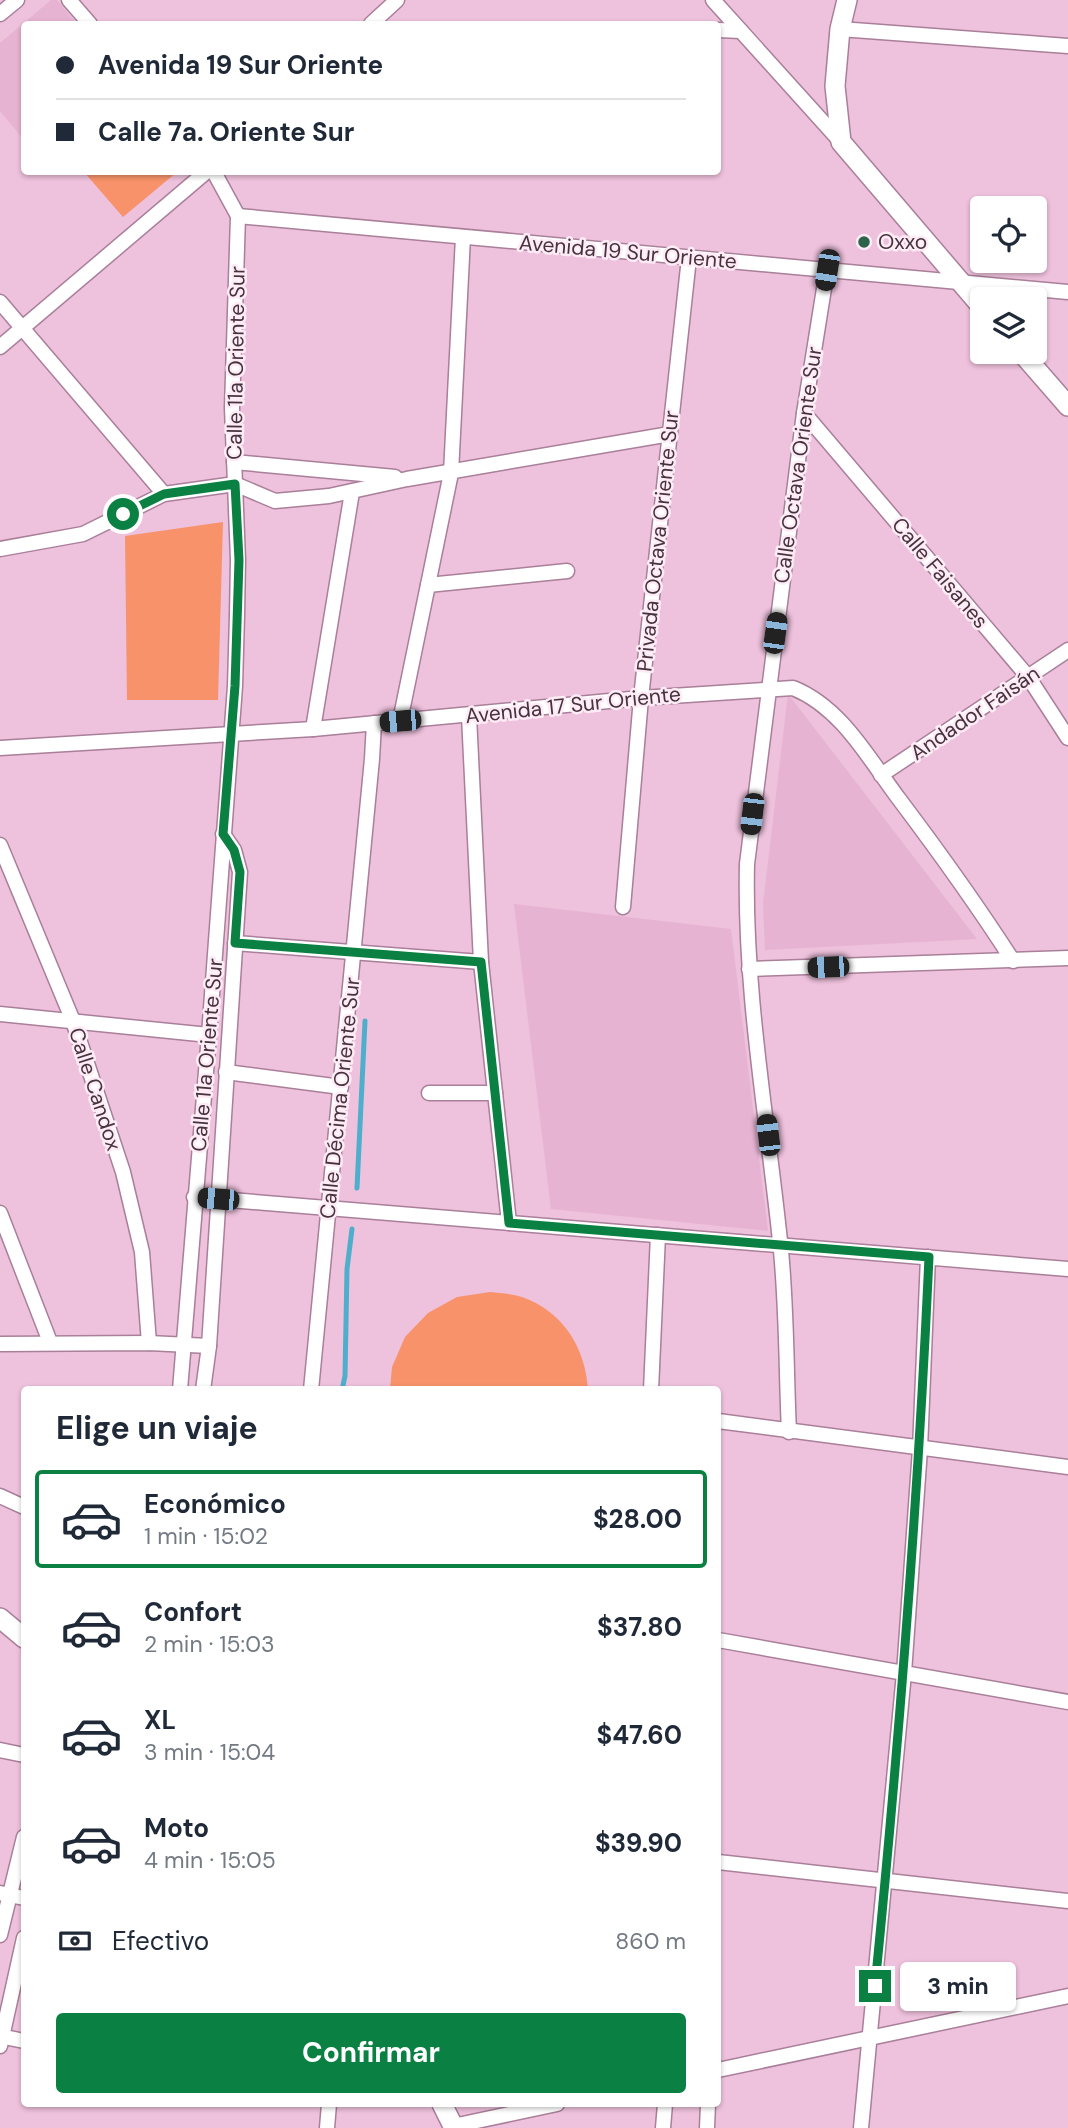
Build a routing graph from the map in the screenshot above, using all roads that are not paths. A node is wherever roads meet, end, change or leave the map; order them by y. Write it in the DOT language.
graph roads {
  1 [pos="16,0"];
  2 [pos="69,0"];
  3 [pos="713,0"];
  4 [pos="846,0"];
  5 [pos="390,3"];
  6 [pos="0,14"];
  7 [pos="87,21"];
  8 [pos="373,21"];
  9 [pos="840,29"];
  10 [pos="721,30"];
  11 [pos="741,31"];
  12 [pos="1068,46"];
  13 [pos="841,142"];
  14 [pos="202,175"];
  15 [pos="216,175"];
  16 [pos="238,216"];
  17 [pos="463,237"];
  18 [pos="688,258"];
  19 [pos="827,270"];
  20 [pos="959,283"];
  21 [pos="1068,292"];
  22 [pos="970,294"];
  23 [pos="0,302"];
  24 [pos="22,328"];
  25 [pos="0,347"];
  26 [pos="1031,364"];
  27 [pos="1068,406"];
  28 [pos="804,413"];
  29 [pos="670,434"];
  30 [pos="234,462"];
  31 [pos="451,473"];
  32 [pos="407,479"];
  33 [pos="235,484"];
  34 [pos="352,492"];
  35 [pos="164,494"];
  36 [pos="0,549"];
  37 [pos="567,571"];
  38 [pos="428,584"];
  39 [pos="1068,650"];
  40 [pos="1029,678"];
  41 [pos="768,688"];
  42 [pos="641,698"];
  43 [pos="469,716"];
  44 [pos="400,721"];
  45 [pos="374,723"];
  46 [pos="313,729"];
  47 [pos="231,734"];
  48 [pos="1068,738"];
  49 [pos="0,748"];
  50 [pos="881,775"];
  51 [pos="223,834"];
  52 [pos="0,845"];
  53 [pos="623,908"];
  54 [pos="235,943"];
  55 [pos="354,953"];
  56 [pos="1068,958"];
  57 [pos="1013,961"];
  58 [pos="481,962"];
  59 [pos="749,969"];
  60 [pos="0,1014"];
  61 [pos="73,1021"];
  62 [pos="209,1035"];
  63 [pos="226,1072"];
  64 [pos="341,1087"];
  65 [pos="429,1093"];
  66 [pos="495,1093"];
  67 [pos="194,1196"];
  68 [pos="218,1199"];
  69 [pos="329,1208"];
  70 [pos="0,1213"];
  71 [pos="509,1223"];
  72 [pos="658,1235"];
  73 [pos="781,1245"];
  74 [pos="929,1257"];
  75 [pos="1068,1269"];
  76 [pos="50,1342"];
  77 [pos="149,1343"];
  78 [pos="0,1344"];
  79 [pos="184,1345"];
  80 [pos="209,1346"];
  81 [pos="183,1372"];
  82 [pos="205,1373"];
  83 [pos="181,1386"];
  84 [pos="204,1386"];
  85 [pos="311,1386"];
  86 [pos="651,1386"];
  87 [pos="721,1422"];
  88 [pos="789,1432"];
  89 [pos="920,1449"];
  90 [pos="1068,1467"];
  91 [pos="0,1496"];
  92 [pos="21,1506"];
  93 [pos="0,1618"];
  94 [pos="21,1636"];
  95 [pos="721,1641"];
  96 [pos="904,1673"];
  97 [pos="1068,1703"];
  98 [pos="0,1750"];
  99 [pos="21,1754"];
  100 [pos="21,1850"];
  101 [pos="721,1862"];
  102 [pos="885,1880"];
  103 [pos="11,1895"];
  104 [pos="1068,1901"];
  105 [pos="0,1935"];
  106 [pos="21,1951"];
  107 [pos="1068,1996"];
  108 [pos="870,2038"];
  109 [pos="1,2039"];
  110 [pos="21,2041"];
  111 [pos="721,2069"];
  112 [pos="327,2107"];
  113 [pos="443,2107"];
  114 [pos="541,2107"];
  115 [pos="665,2107"];
  116 [pos="708,2107"];
  117 [pos="453,2127"];
  118 [pos="327,2128"];
  119 [pos="663,2128"];
  120 [pos="707,2128"];
  121 [pos="861,2128"];
  1 -- 6 [label="street"];
  2 -- 7 [label="street"];
  3 -- 11 [label="street"];
  4 -- 9 [label="main road"];
  5 -- 8 [label="street"];
  9 -- 12 [label="street"];
  9 -- 13 [label="main road"];
  10 -- 11 [label="street"];
  11 -- 13 [label="street"];
  13 -- 20 [label="main road"];
  14 -- 24 [label="street"];
  15 -- 16 [label="street"];
  16 -- 17 [label="street, Avenida 19 Sur Oriente"];
  16 -- 30 [label="street, Calle 11a Oriente Sur"];
  17 -- 18 [label="street, Avenida 19 Sur Oriente"];
  17 -- 31 [label="street"];
  18 -- 19 [label="street, Avenida 19 Sur Oriente"];
  18 -- 29 [label="street, Privada Octava Oriente Sur"];
  19 -- 20 [label="street, Avenida 19 Sur Oriente"];
  19 -- 28 [label="street, Calle Octava Oriente Sur"];
  20 -- 21 [label="street, Avenida 19 Sur Oriente"];
  20 -- 22 [label="main road"];
  23 -- 24 [label="street"];
  24 -- 25 [label="street"];
  24 -- 35 [label="street"];
  26 -- 27 [label="main road"];
  28 -- 40 [label="street, Calle Faisanes"];
  28 -- 41 [label="street, Calle Octava Oriente Sur"];
  29 -- 31 [label="street"];
  29 -- 42 [label="street, Privada Octava Oriente Sur"];
  30 -- 32 [label="street"];
  30 -- 33 [label="street, Calle 11a Oriente Sur"];
  31 -- 32 [label="street"];
  31 -- 38 [label="street"];
  32 -- 34 [label="street"];
  33 -- 34 [label="street"];
  33 -- 35 [label="street"];
  33 -- 47 [label="street, Calle 11a Oriente Sur"];
  34 -- 46 [label="street"];
  35 -- 36 [label="street"];
  37 -- 38 [label="street"];
  38 -- 44 [label="street"];
  39 -- 40 [label="street, Andador Faisán"];
  40 -- 48 [label="street, Calle Faisanes"];
  40 -- 50 [label="street, Andador Faisán"];
  41 -- 42 [label="street, Avenida 17 Sur Oriente"];
  41 -- 50 [label="street, Avenida 17 Sur Oriente"];
  41 -- 59 [label="street, Calle Octava Oriente Sur"];
  42 -- 43 [label="street, Avenida 17 Sur Oriente"];
  42 -- 53 [label="street, Privada Octava Oriente Sur"];
  43 -- 44 [label="street, Avenida 17 Sur Oriente"];
  43 -- 58 [label="street"];
  44 -- 45 [label="street, Avenida 17 Sur Oriente"];
  45 -- 46 [label="street, Avenida 17 Sur Oriente"];
  45 -- 55 [label="street, Calle Décima Oriente Sur"];
  46 -- 47 [label="street, Avenida 17 Sur Oriente"];
  47 -- 49 [label="street, Avenida 17 Sur Oriente"];
  47 -- 51 [label="street, Calle 11a Oriente Sur"];
  50 -- 57 [label="street, Avenida 17 Sur Oriente"];
  51 -- 54 [label="street, Calle 11a Oriente Sur"];
  51 -- 62 [label="street, Calle 11a Oriente Sur"];
  52 -- 61 [label="street, Calle Candox"];
  54 -- 55 [label="street"];
  54 -- 63 [label="street, Calle 11a Oriente Sur"];
  55 -- 58 [label="street"];
  55 -- 64 [label="street, Calle Décima Oriente Sur"];
  56 -- 57 [label="street"];
  57 -- 59 [label="street"];
  58 -- 66 [label="street"];
  59 -- 73 [label="street, Calle Octava Oriente Sur"];
  60 -- 61 [label="street"];
  61 -- 62 [label="street"];
  61 -- 77 [label="street, Calle Candox"];
  62 -- 67 [label="street, Calle 11a Oriente Sur"];
  63 -- 64 [label="street"];
  63 -- 68 [label="street, Calle 11a Oriente Sur"];
  64 -- 69 [label="street, Calle Décima Oriente Sur"];
  65 -- 66 [label="street"];
  66 -- 71 [label="street"];
  67 -- 68 [label="street"];
  67 -- 79 [label="street, Calle 11a Oriente Sur"];
  68 -- 69 [label="street"];
  68 -- 80 [label="street, Calle 11a Oriente Sur"];
  69 -- 71 [label="street"];
  69 -- 85 [label="street, Calle Décima Oriente Sur"];
  70 -- 76 [label="street"];
  71 -- 72 [label="street"];
  72 -- 73 [label="street"];
  72 -- 86 [label="street"];
  73 -- 74 [label="street"];
  73 -- 88 [label="street"];
  74 -- 75 [label="street"];
  74 -- 89 [label="street"];
  76 -- 77 [label="street"];
  76 -- 78 [label="street"];
  77 -- 79 [label="street"];
  79 -- 80 [label="street"];
  79 -- 81 [label="street, Calle 11a Oriente Sur"];
  80 -- 82 [label="street, Calle 11a Oriente Sur"];
  81 -- 82 [label="street"];
  81 -- 83 [label="street, Calle 11a Oriente Sur"];
  82 -- 84 [label="street, Calle 11a Oriente Sur"];
  87 -- 88 [label="street"];
  88 -- 89 [label="street"];
  89 -- 90 [label="street"];
  89 -- 96 [label="street"];
  91 -- 92 [label="street"];
  93 -- 94 [label="main road"];
  95 -- 96 [label="street"];
  96 -- 97 [label="street"];
  96 -- 102 [label="street"];
  98 -- 99 [label="street"];
  100 -- 103 [label="street"];
  101 -- 102 [label="street"];
  102 -- 104 [label="street"];
  102 -- 108 [label="street"];
  103 -- 105 [label="street"];
  106 -- 109 [label="street"];
  107 -- 108 [label="street"];
  108 -- 111 [label="street"];
  108 -- 121 [label="street"];
  109 -- 110 [label="street"];
  112 -- 118 [label="street"];
  113 -- 117 [label="main road"];
  114 -- 117 [label="street"];
  115 -- 119 [label="street"];
  116 -- 120 [label="street"];
}
